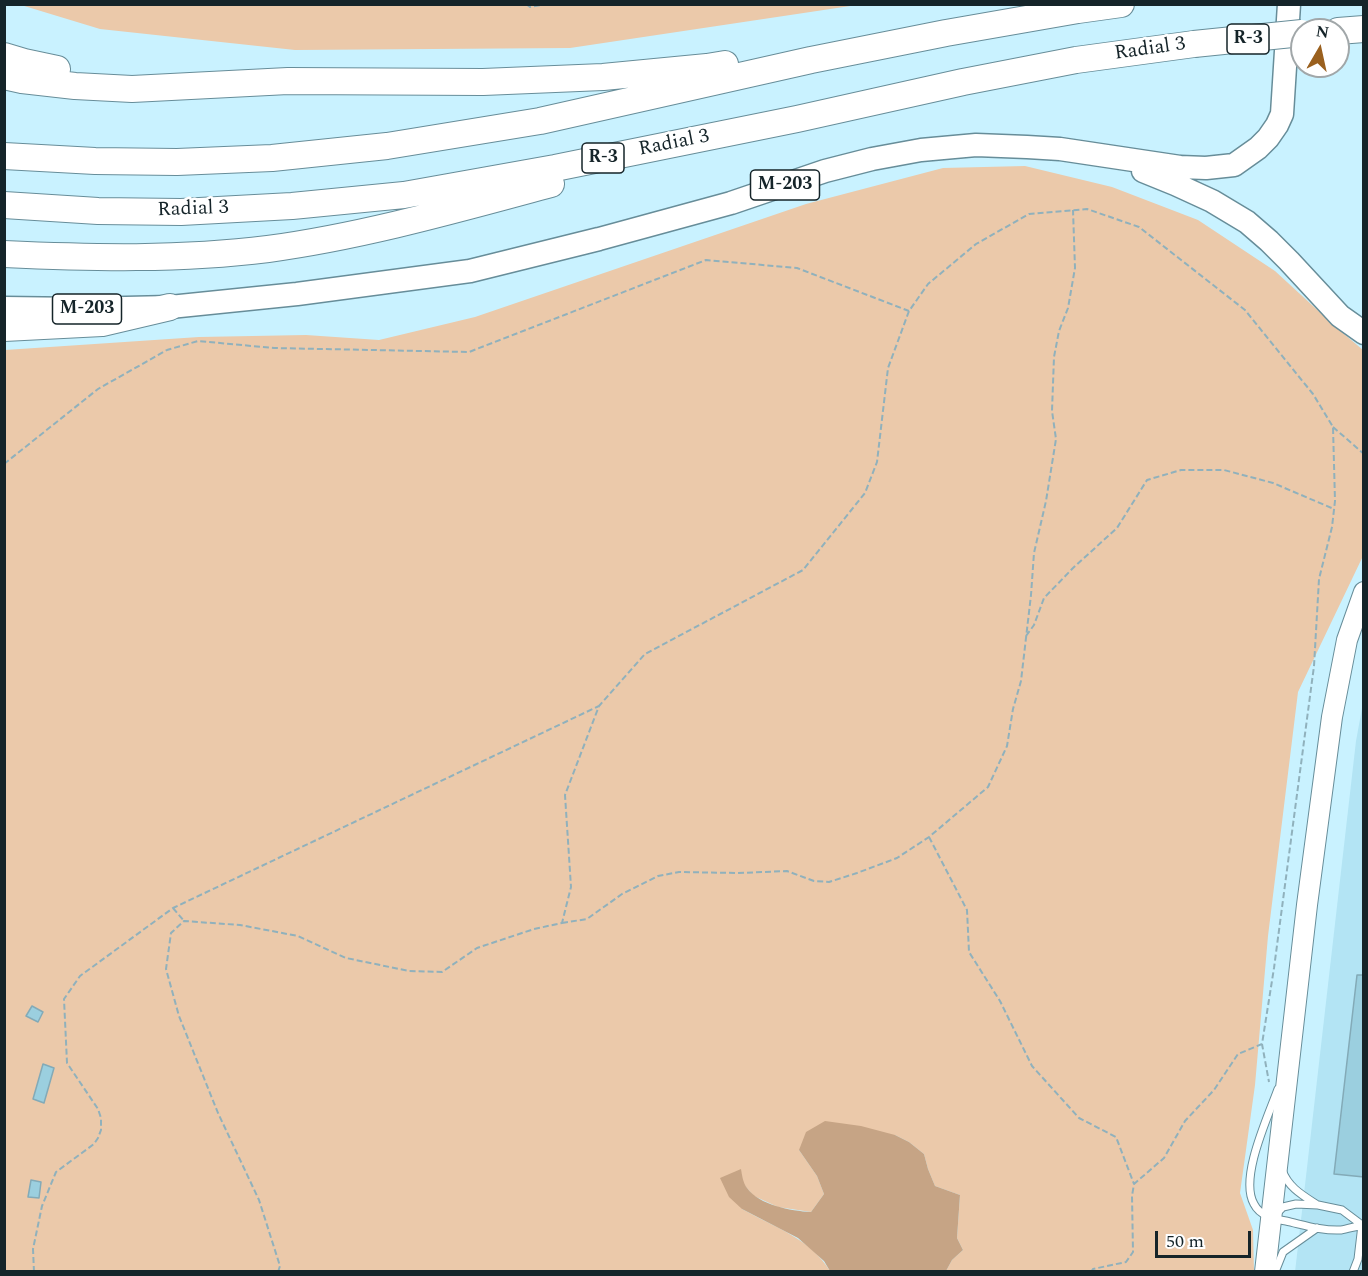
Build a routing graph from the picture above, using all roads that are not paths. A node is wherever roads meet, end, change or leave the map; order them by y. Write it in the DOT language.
graph roads {
  1 [pos="1121,4"];
  2 [pos="1289,4"];
  3 [pos="1078,10"];
  4 [pos="1290,34"];
  5 [pos="4,56"];
  6 [pos="4,76"];
  7 [pos="288,81"];
  8 [pos="797,119"];
  9 [pos="4,156"];
  10 [pos="1106,156"];
  11 [pos="4,205"];
  12 [pos="395,225"];
  13 [pos="4,243"];
  14 [pos="4,254"];
  15 [pos="1289,261"];
  16 [pos="170,307"];
  17 [pos="4,308"];
  18 [pos="1364,321"];
  19 [pos="4,328"];
  20 [pos="1364,333"];
  21 [pos="1364,592"];
  22 [pos="1290,1051"];
  23 [pos="1279,1160"];
  24 [pos="1318,1205"];
  25 [pos="1272,1218"];
  26 [pos="1363,1225"];
  27 [pos="1317,1228"];
  28 [pos="1265,1272"];
  29 [pos="1275,1272"];
  30 [pos="1353,1272"];
  1 -- 3 [label="highway"];
  2 -- 10 [label="main road"];
  3 -- 7 [label="highway"];
  3 -- 9 [label="highway"];
  4 -- 8 [label="highway, Radial 3 / R-3, bridge"];
  5 -- 7 [label="highway"];
  6 -- 7 [label="highway"];
  8 -- 11 [label="highway, Radial 3 / R-3"];
  8 -- 12 [label="highway"];
  10 -- 15 [label="main road, M-203"];
  10 -- 16 [label="main road, M-203"];
  12 -- 13 [label="highway"];
  12 -- 14 [label="highway"];
  15 -- 18 [label="main road, M-203"];
  15 -- 20 [label="main road, M-203"];
  16 -- 17 [label="main road, M-203"];
  16 -- 19 [label="highway"];
  21 -- 22 [label="main road"];
  22 -- 23 [label="main road"];
  22 -- 25 [label="lane"];
  23 -- 24 [label="lane"];
  23 -- 25 [label="main road"];
  24 -- 25 [label="lane"];
  24 -- 26 [label="lane"];
  25 -- 27 [label="lane"];
  25 -- 28 [label="main road"];
  26 -- 27 [label="lane"];
  26 -- 30 [label="lane"];
  27 -- 29 [label="lane"];
}
